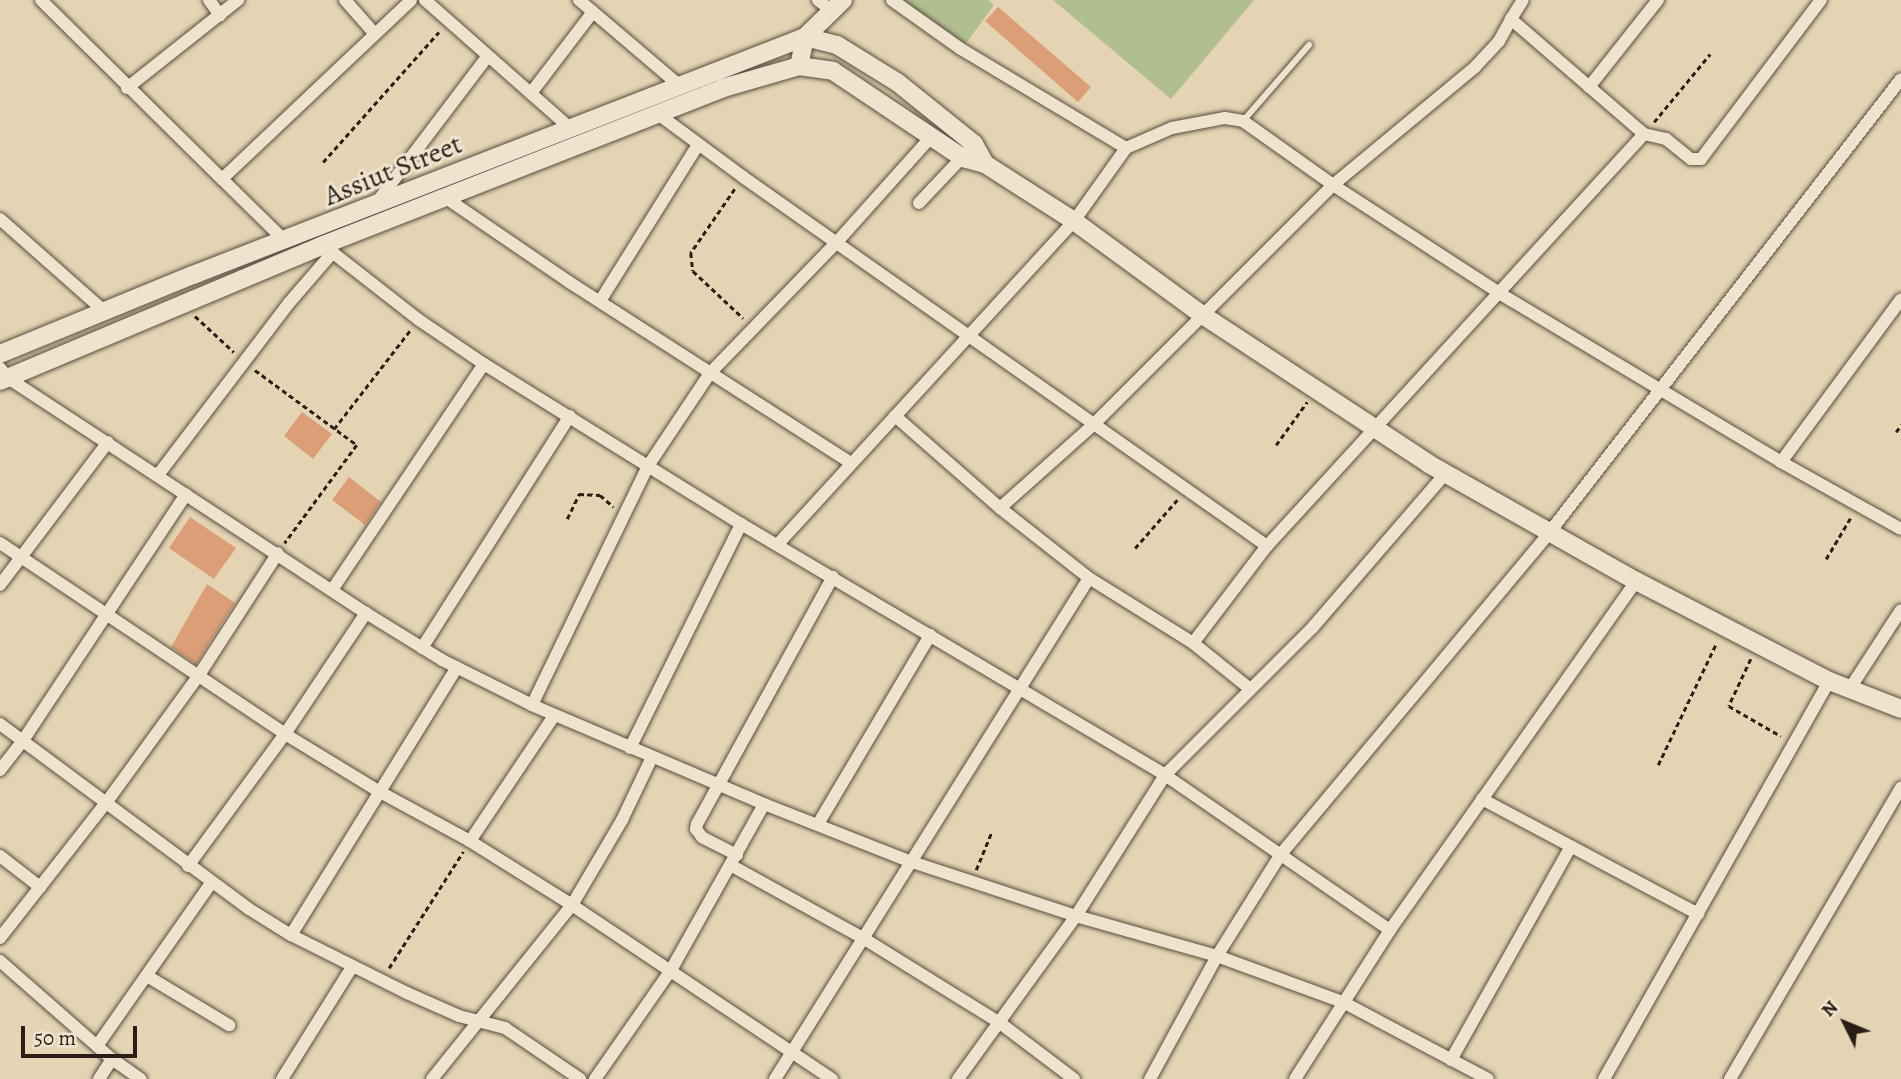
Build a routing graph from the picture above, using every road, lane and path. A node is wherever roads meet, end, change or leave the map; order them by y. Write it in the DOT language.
graph roads {
  1 [pos="41,0"];
  2 [pos="209,0"];
  3 [pos="238,0"];
  4 [pos="345,0"];
  5 [pos="411,0"];
  6 [pos="425,0"];
  7 [pos="579,0"];
  8 [pos="892,0"];
  9 [pos="1523,0"];
  10 [pos="1658,0"];
  11 [pos="1821,0"];
  12 [pos="829,8"];
  13 [pos="593,12"];
  14 [pos="220,15"];
  15 [pos="1511,19"];
  16 [pos="449,21"];
  17 [pos="374,33"];
  18 [pos="805,37"];
  19 [pos="837,45"];
  20 [pos="1309,45"];
  21 [pos="1710,54"];
  22 [pos="487,57"];
  23 [pos="799,66"];
  24 [pos="834,71"];
  25 [pos="1901,79"];
  26 [pos="679,85"];
  27 [pos="1590,87"];
  28 [pos="127,88"];
  29 [pos="531,93"];
  30 [pos="658,114"];
  31 [pos="1242,121"];
  32 [pos="570,128"];
  33 [pos="1644,134"];
  34 [pos="932,136"];
  35 [pos="698,145"];
  36 [pos="1126,148"];
  37 [pos="968,151"];
  38 [pos="323,162"];
  39 [pos="743,177"];
  40 [pos="222,179"];
  41 [pos="1333,185"];
  42 [pos="446,198"];
  43 [pos="919,203"];
  44 [pos="374,206"];
  45 [pos="0,219"];
  46 [pos="1073,221"];
  47 [pos="285,241"];
  48 [pos="836,243"];
  49 [pos="328,249"];
  50 [pos="1499,293"];
  51 [pos="1901,299"];
  52 [pos="600,301"];
  53 [pos="182,304"];
  54 [pos="104,312"];
  55 [pos="1204,316"];
  56 [pos="418,320"];
  57 [pos="753,327"];
  58 [pos="971,335"];
  59 [pos="0,354"];
  60 [pos="243,361"];
  61 [pos="484,364"];
  62 [pos="710,373"];
  63 [pos="3,376"];
  64 [pos="1660,389"];
  65 [pos="1315,390"];
  66 [pos="570,416"];
  67 [pos="895,416"];
  68 [pos="1093,425"];
  69 [pos="1901,425"];
  70 [pos="334,429"];
  71 [pos="1374,430"];
  72 [pos="1896,432"];
  73 [pos="108,442"];
  74 [pos="1276,445"];
  75 [pos="1782,462"];
  76 [pos="851,463"];
  77 [pos="648,466"];
  78 [pos="1446,473"];
  79 [pos="158,475"];
  80 [pos="1186,490"];
  81 [pos="186,494"];
  82 [pos="1858,505"];
  83 [pos="1000,508"];
  84 [pos="625,516"];
  85 [pos="567,519"];
  86 [pos="741,524"];
  87 [pos="1901,529"];
  88 [pos="1549,533"];
  89 [pos="0,543"];
  90 [pos="778,544"];
  91 [pos="1267,547"];
  92 [pos="1135,548"];
  93 [pos="278,553"];
  94 [pos="21,558"];
  95 [pos="1826,559"];
  96 [pos="833,577"];
  97 [pos="1088,578"];
  98 [pos="1636,581"];
  99 [pos="0,585"];
  100 [pos="332,590"];
  101 [pos="1901,610"];
  102 [pos="366,613"];
  103 [pos="107,616"];
  104 [pos="1725,626"];
  105 [pos="930,635"];
  106 [pos="1193,643"];
  107 [pos="1758,643"];
  108 [pos="422,648"];
  109 [pos="457,667"];
  110 [pos="199,675"];
  111 [pos="1829,681"];
  112 [pos="1250,688"];
  113 [pos="1020,690"];
  114 [pos="1849,690"];
  115 [pos="532,705"];
  116 [pos="1901,709"];
  117 [pos="554,716"];
  118 [pos="0,724"];
  119 [pos="285,734"];
  120 [pos="22,742"];
  121 [pos="1794,744"];
  122 [pos="630,748"];
  123 [pos="652,757"];
  124 [pos="1658,765"];
  125 [pos="0,770"];
  126 [pos="1165,775"];
  127 [pos="719,784"];
  128 [pos="1901,787"];
  129 [pos="380,792"];
  130 [pos="1482,799"];
  131 [pos="106,803"];
  132 [pos="764,804"];
  133 [pos="818,824"];
  134 [pos="992,831"];
  135 [pos="470,841"];
  136 [pos="1571,846"];
  137 [pos="1281,854"];
  138 [pos="0,856"];
  139 [pos="734,861"];
  140 [pos="909,861"];
  141 [pos="188,866"];
  142 [pos="971,881"];
  143 [pos="211,883"];
  144 [pos="40,887"];
  145 [pos="572,905"];
  146 [pos="1698,914"];
  147 [pos="1076,916"];
  148 [pos="1390,930"];
  149 [pos="291,934"];
  150 [pos="0,938"];
  151 [pos="863,938"];
  152 [pos="1217,956"];
  153 [pos="0,961"];
  154 [pos="352,967"];
  155 [pos="671,970"];
  156 [pos="147,976"];
  157 [pos="382,981"];
  158 [pos="1343,1002"];
  159 [pos="479,1020"];
  160 [pos="1000,1023"];
  161 [pos="229,1025"];
  162 [pos="97,1046"];
  163 [pos="793,1053"];
  164 [pos="112,1059"];
  165 [pos="1451,1060"];
  166 [pos="99,1079"];
  167 [pos="141,1079"];
  168 [pos="282,1079"];
  169 [pos="432,1079"];
  170 [pos="580,1079"];
  171 [pos="595,1079"];
  172 [pos="775,1079"];
  173 [pos="832,1079"];
  174 [pos="958,1079"];
  175 [pos="1074,1079"];
  176 [pos="1150,1079"];
  177 [pos="1295,1079"];
  178 [pos="1488,1079"];
  179 [pos="1604,1079"];
  180 [pos="1730,1079"];
  1 -- 28 [label="street"];
  2 -- 14 [label="street"];
  3 -- 14 [label="street"];
  4 -- 17 [label="street"];
  5 -- 17 [label="street"];
  6 -- 16 [label="street"];
  7 -- 13 [label="street"];
  8 -- 36 [label="street"];
  9 -- 15 [label="street"];
  10 -- 27 [label="street"];
  11 -- 33 [label="street"];
  12 -- 18 [label="street"];
  12 -- 19 [label="street"];
  13 -- 26 [label="street"];
  13 -- 29 [label="street"];
  14 -- 28 [label="street"];
  15 -- 27 [label="street"];
  15 -- 41 [label="street"];
  16 -- 22 [label="street"];
  16 -- 38 [label="path"];
  17 -- 40 [label="street"];
  18 -- 19 [label="street"];
  18 -- 23 [label="street"];
  18 -- 26 [label="street, Assiut Street"];
  19 -- 24 [label="street"];
  19 -- 37 [label="street"];
  20 -- 31 [label="lane"];
  21 -- 33 [label="path"];
  22 -- 29 [label="street"];
  22 -- 44 [label="street"];
  23 -- 24 [label="street"];
  23 -- 30 [label="street, Assiut Street"];
  24 -- 34 [label="street"];
  25 -- 64 [label="street"];
  26 -- 32 [label="street, Assiut Street"];
  27 -- 33 [label="street"];
  28 -- 40 [label="street"];
  29 -- 32 [label="street"];
  30 -- 35 [label="street"];
  30 -- 42 [label="street, Assiut Street"];
  31 -- 36 [label="street"];
  31 -- 41 [label="street"];
  32 -- 44 [label="street, Assiut Street"];
  33 -- 50 [label="street"];
  34 -- 37 [label="street"];
  34 -- 48 [label="street"];
  35 -- 39 [label="street"];
  35 -- 52 [label="street"];
  36 -- 46 [label="street"];
  37 -- 43 [label="street"];
  37 -- 46 [label="street"];
  39 -- 48 [label="street"];
  39 -- 57 [label="path"];
  40 -- 47 [label="street"];
  41 -- 50 [label="street"];
  41 -- 55 [label="street"];
  42 -- 49 [label="street, Assiut Street"];
  42 -- 52 [label="street"];
  44 -- 47 [label="street, Assiut Street"];
  45 -- 54 [label="street"];
  46 -- 55 [label="street"];
  46 -- 58 [label="street"];
  47 -- 54 [label="street, Assiut Street"];
  48 -- 57 [label="street"];
  48 -- 58 [label="street"];
  49 -- 53 [label="street, Assiut Street"];
  49 -- 56 [label="street"];
  49 -- 60 [label="street"];
  50 -- 64 [label="street"];
  50 -- 71 [label="street"];
  51 -- 75 [label="street"];
  52 -- 62 [label="street"];
  53 -- 60 [label="path"];
  53 -- 63 [label="street, Assiut Street"];
  54 -- 59 [label="street, Assiut Street"];
  55 -- 65 [label="street"];
  55 -- 68 [label="street"];
  56 -- 61 [label="street"];
  56 -- 70 [label="path"];
  57 -- 62 [label="street"];
  58 -- 67 [label="street"];
  58 -- 68 [label="street"];
  60 -- 70 [label="path"];
  60 -- 79 [label="street"];
  61 -- 66 [label="street"];
  61 -- 100 [label="street"];
  62 -- 76 [label="street"];
  62 -- 77 [label="street"];
  63 -- 73 [label="street"];
  64 -- 75 [label="street"];
  64 -- 88 [label="street"];
  65 -- 71 [label="street"];
  65 -- 74 [label="path"];
  66 -- 77 [label="street"];
  66 -- 108 [label="street"];
  67 -- 76 [label="street"];
  67 -- 83 [label="street"];
  68 -- 80 [label="street"];
  68 -- 83 [label="street"];
  69 -- 72 [label="path"];
  70 -- 93 [label="path"];
  71 -- 78 [label="street"];
  71 -- 91 [label="street"];
  73 -- 79 [label="street"];
  73 -- 94 [label="street"];
  75 -- 82 [label="street"];
  76 -- 90 [label="street"];
  77 -- 84 [label="street"];
  77 -- 86 [label="street"];
  78 -- 88 [label="street"];
  78 -- 112 [label="street"];
  79 -- 81 [label="street"];
  80 -- 91 [label="street"];
  80 -- 92 [label="path"];
  81 -- 93 [label="street"];
  81 -- 103 [label="street"];
  82 -- 87 [label="street"];
  82 -- 95 [label="path"];
  83 -- 97 [label="street"];
  84 -- 85 [label="path"];
  84 -- 115 [label="street"];
  86 -- 90 [label="street"];
  86 -- 122 [label="street"];
  88 -- 98 [label="street"];
  88 -- 137 [label="street"];
  89 -- 94 [label="street"];
  90 -- 96 [label="street"];
  91 -- 106 [label="street"];
  93 -- 100 [label="street"];
  93 -- 110 [label="street"];
  94 -- 99 [label="street"];
  94 -- 103 [label="street"];
  96 -- 105 [label="street"];
  96 -- 127 [label="street"];
  97 -- 106 [label="street"];
  97 -- 113 [label="street"];
  98 -- 104 [label="street"];
  98 -- 130 [label="street"];
  100 -- 102 [label="street"];
  101 -- 114 [label="street"];
  102 -- 108 [label="street"];
  102 -- 119 [label="street"];
  103 -- 110 [label="street"];
  103 -- 120 [label="street"];
  104 -- 107 [label="street"];
  104 -- 124 [label="path"];
  105 -- 113 [label="street"];
  105 -- 133 [label="street"];
  106 -- 112 [label="street"];
  107 -- 111 [label="street"];
  107 -- 121 [label="path"];
  108 -- 109 [label="street"];
  109 -- 115 [label="street"];
  109 -- 129 [label="street"];
  110 -- 119 [label="street"];
  110 -- 131 [label="street"];
  111 -- 114 [label="street"];
  111 -- 121 [label="street"];
  112 -- 126 [label="street"];
  113 -- 126 [label="street"];
  113 -- 140 [label="street"];
  114 -- 116 [label="street"];
  115 -- 117 [label="street"];
  117 -- 122 [label="street"];
  117 -- 135 [label="street"];
  118 -- 120 [label="street"];
  119 -- 129 [label="street"];
  119 -- 141 [label="street"];
  120 -- 125 [label="street"];
  120 -- 131 [label="street"];
  121 -- 146 [label="street"];
  122 -- 123 [label="street"];
  123 -- 127 [label="street"];
  123 -- 145 [label="street"];
  126 -- 137 [label="street"];
  126 -- 147 [label="street"];
  127 -- 132 [label="street"];
  127 -- 139 [label="street"];
  128 -- 180 [label="street"];
  129 -- 135 [label="street"];
  129 -- 149 [label="street"];
  130 -- 136 [label="street"];
  130 -- 148 [label="street"];
  131 -- 141 [label="street"];
  131 -- 144 [label="street"];
  132 -- 133 [label="street"];
  132 -- 139 [label="street"];
  133 -- 140 [label="street"];
  134 -- 142 [label="path"];
  135 -- 145 [label="street"];
  135 -- 157 [label="path"];
  136 -- 146 [label="street"];
  136 -- 165 [label="street"];
  137 -- 148 [label="street"];
  137 -- 152 [label="street"];
  138 -- 144 [label="street"];
  139 -- 151 [label="street"];
  139 -- 155 [label="street"];
  140 -- 142 [label="street"];
  140 -- 151 [label="street"];
  141 -- 143 [label="street"];
  142 -- 147 [label="street"];
  143 -- 149 [label="street"];
  143 -- 156 [label="street"];
  144 -- 150 [label="street"];
  145 -- 155 [label="street"];
  145 -- 159 [label="street"];
  146 -- 179 [label="street"];
  147 -- 152 [label="street"];
  147 -- 160 [label="street"];
  148 -- 158 [label="street"];
  149 -- 154 [label="street"];
  151 -- 160 [label="street"];
  151 -- 163 [label="street"];
  152 -- 158 [label="street"];
  152 -- 176 [label="street"];
  153 -- 162 [label="street"];
  154 -- 157 [label="street"];
  154 -- 168 [label="street"];
  155 -- 163 [label="street"];
  155 -- 171 [label="street"];
  156 -- 161 [label="street"];
  156 -- 162 [label="street"];
  157 -- 159 [label="street"];
  158 -- 165 [label="street"];
  158 -- 177 [label="street"];
  159 -- 169 [label="street"];
  159 -- 170 [label="street"];
  160 -- 174 [label="street"];
  160 -- 175 [label="street"];
  162 -- 164 [label="street"];
  163 -- 172 [label="street"];
  163 -- 173 [label="street"];
  164 -- 166 [label="street"];
  164 -- 167 [label="street"];
  165 -- 178 [label="street"];
}
